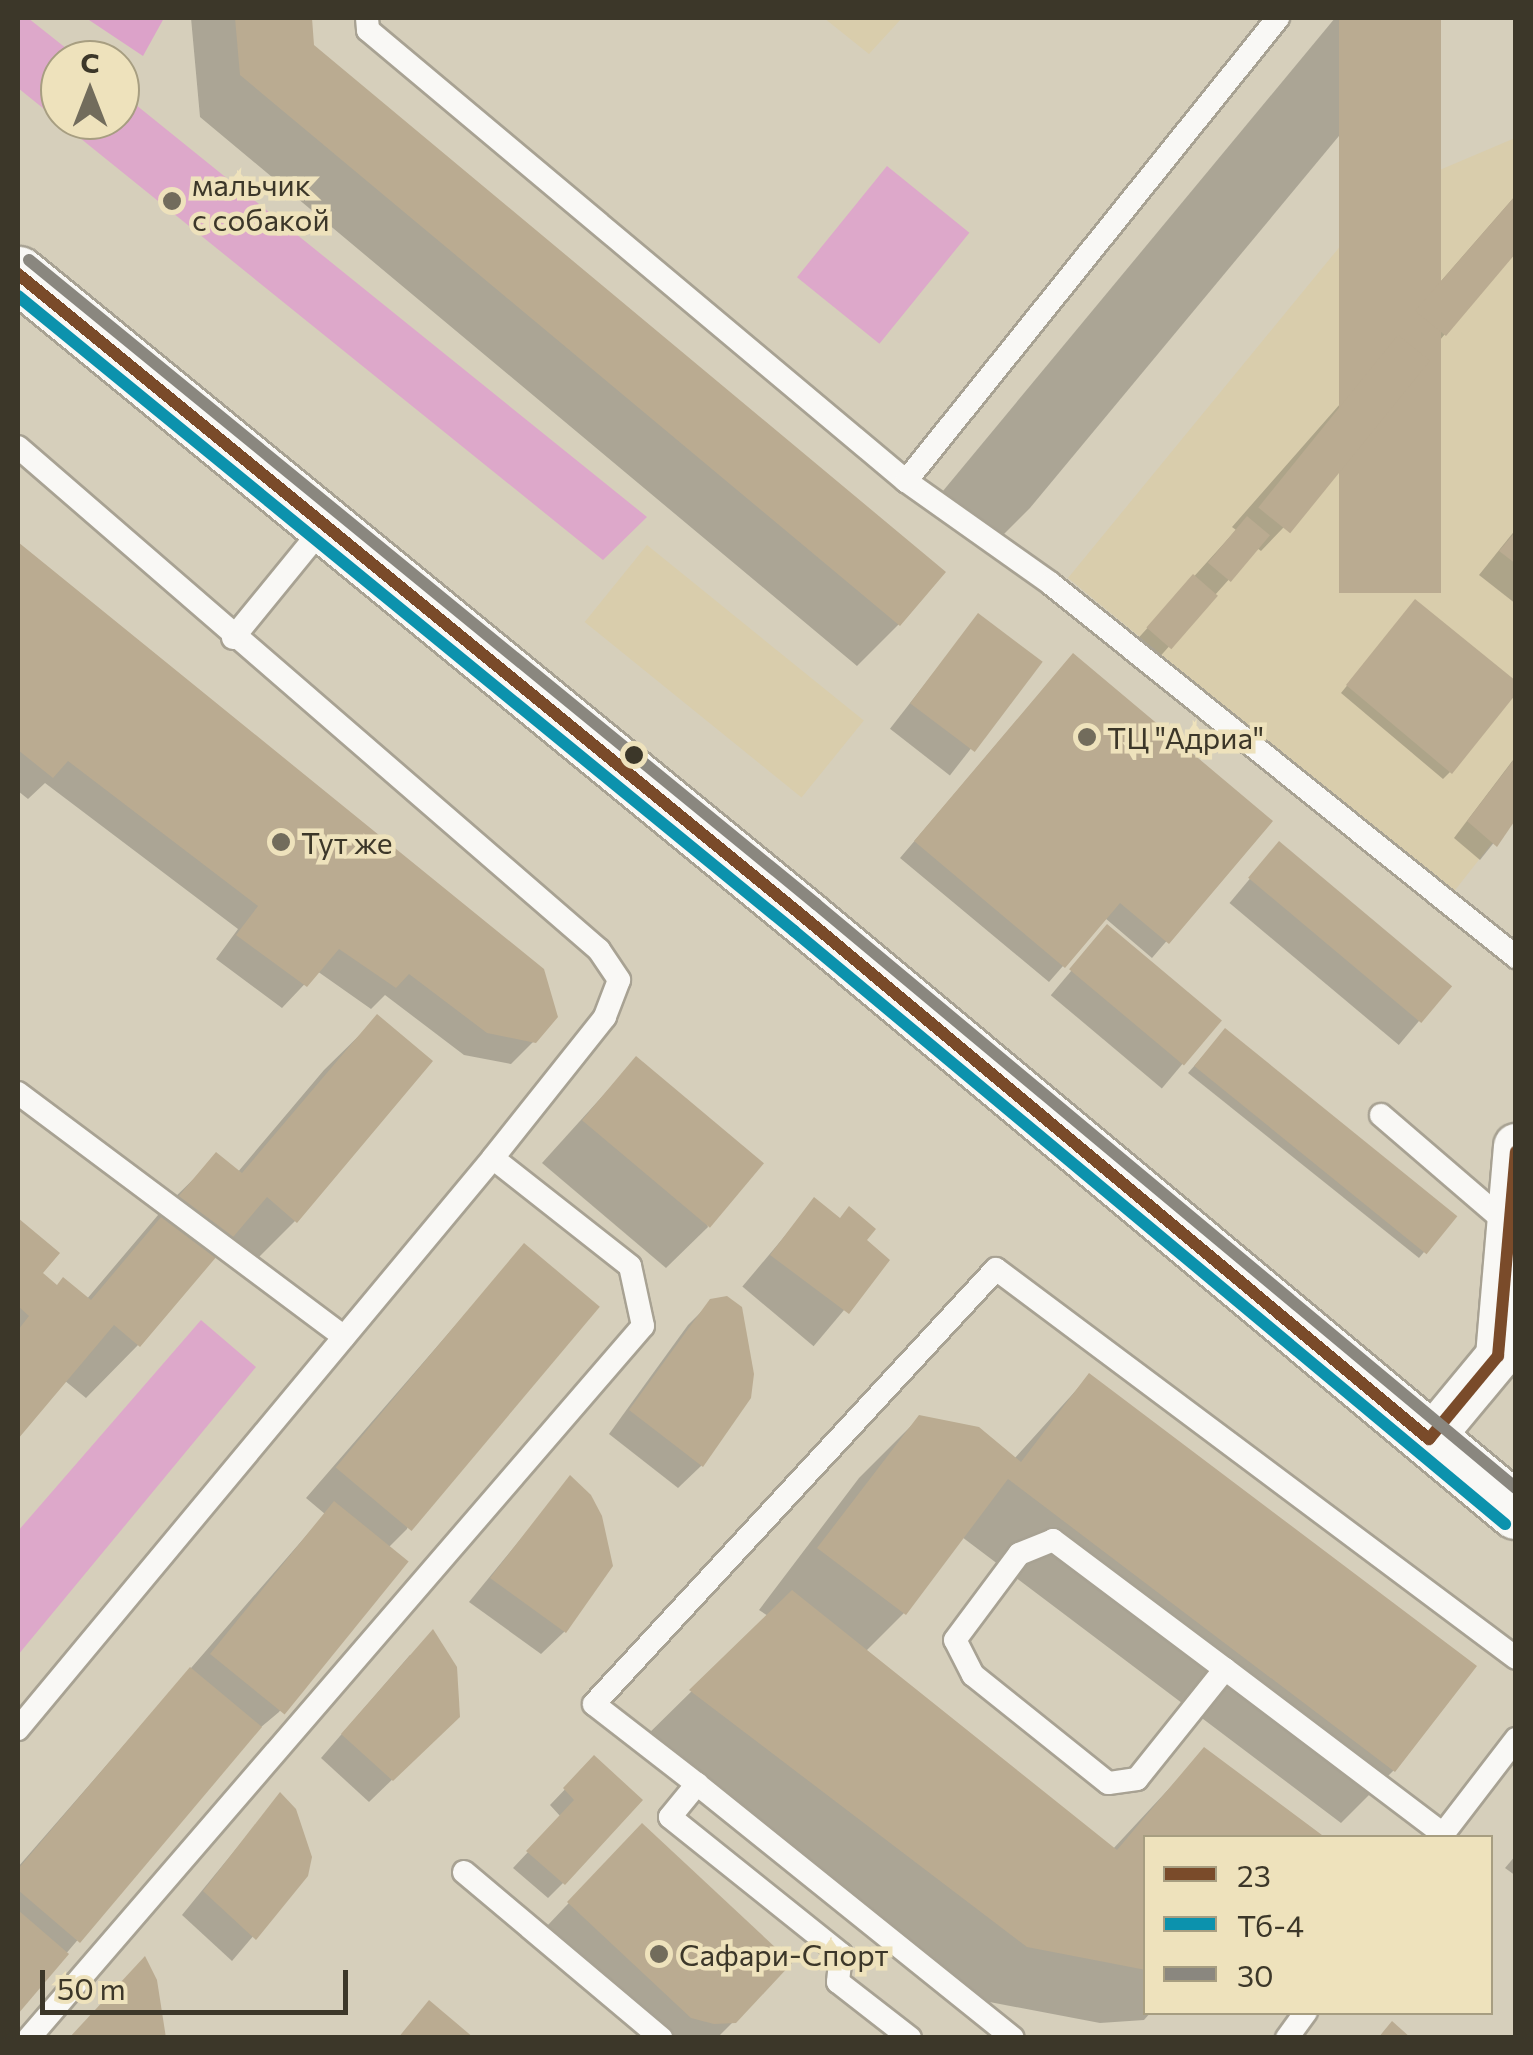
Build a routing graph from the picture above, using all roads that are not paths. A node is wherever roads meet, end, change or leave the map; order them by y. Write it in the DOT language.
graph roads {
  1 [pos="367,18"];
  2 [pos="1278,18"];
  3 [pos="18,274"];
  4 [pos="18,447"];
  5 [pos="906,480"];
  6 [pos="327,524"];
  7 [pos="234,638"];
  8 [pos="1516,957"];
  9 [pos="18,1093"];
  10 [pos="1381,1115"];
  11 [pos="1516,1146"];
  12 [pos="493,1158"];
  13 [pos="1509,1224"];
  14 [pos="344,1337"];
  15 [pos="1429,1439"];
  16 [pos="1516,1511"];
  17 [pos="1516,1658"];
  18 [pos="1224,1669"];
  19 [pos="18,1729"];
  20 [pos="1516,1740"];
  21 [pos="697,1784"];
  22 [pos="1441,1835"];
  23 [pos="1443,1835"];
  24 [pos="464,1872"];
  25 [pos="1304,2015"];
  26 [pos="30,2038"];
  27 [pos="661,2038"];
  28 [pos="910,2038"];
  29 [pos="1013,2038"];
  30 [pos="1287,2038"];
  1 -- 5 [label="lane"];
  2 -- 5 [label="lane"];
  3 -- 6 [label="main road"];
  4 -- 7 [label="lane"];
  5 -- 8 [label="lane"];
  6 -- 7 [label="lane"];
  6 -- 15 [label="main road"];
  7 -- 12 [label="lane"];
  9 -- 14 [label="lane"];
  10 -- 13 [label="lane"];
  11 -- 13 [label="street"];
  12 -- 14 [label="lane"];
  12 -- 26 [label="lane"];
  13 -- 15 [label="street"];
  14 -- 19 [label="lane"];
  15 -- 16 [label="main road"];
  17 -- 21 [label="lane"];
  18 -- 18 [label="lane"];
  18 -- 22 [label="lane"];
  20 -- 23 [label="lane"];
  21 -- 28 [label="lane"];
  21 -- 29 [label="lane"];
  24 -- 27 [label="lane"];
  25 -- 30 [label="lane"];
}
